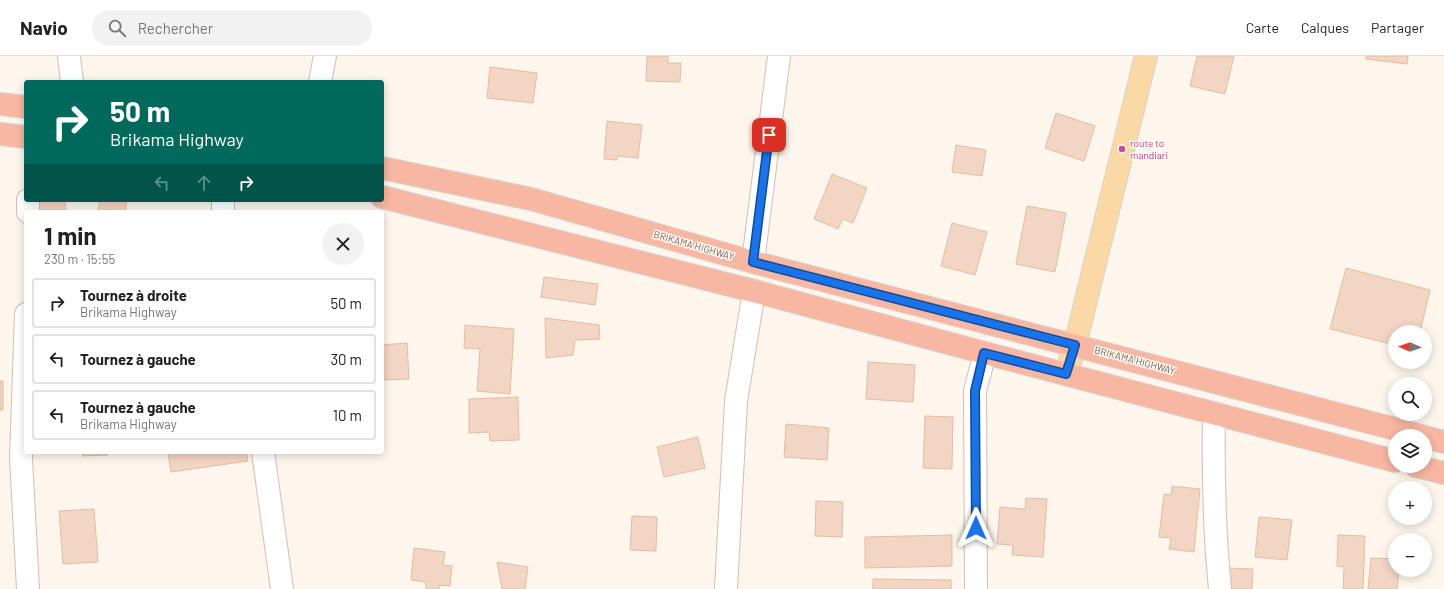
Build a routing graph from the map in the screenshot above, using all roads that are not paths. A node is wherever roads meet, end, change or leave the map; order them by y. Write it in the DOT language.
graph roads {
  1 [pos="69,56"];
  2 [pos="326,56"];
  3 [pos="779,56"];
  4 [pos="1146,56"];
  5 [pos="72,80"];
  6 [pos="320,80"];
  7 [pos="0,104"];
  8 [pos="24,107"];
  9 [pos="0,134"];
  10 [pos="24,137"];
  11 [pos="384,168"];
  12 [pos="384,198"];
  13 [pos="753,262"];
  14 [pos="754,290"];
  15 [pos="1075,345"];
  16 [pos="984,353"];
  17 [pos="1066,374"];
  18 [pos="24,400"];
  19 [pos="1214,413"];
  20 [pos="1397,429"];
  21 [pos="1432,438"];
  22 [pos="1444,442"];
  23 [pos="263,454"];
  24 [pos="1388,458"];
  25 [pos="1432,470"];
  26 [pos="1444,473"];
  27 [pos="28,589"];
  28 [pos="282,589"];
  29 [pos="726,589"];
  30 [pos="976,589"];
  31 [pos="1220,589"];
  1 -- 5 [label="street"];
  2 -- 6 [label="street"];
  3 -- 13 [label="street"];
  4 -- 15 [label="main road"];
  7 -- 8 [label="highway"];
  9 -- 10 [label="highway"];
  11 -- 13 [label="highway, BRIKAMA HIGHWAY"];
  12 -- 14 [label="highway"];
  13 -- 15 [label="highway, BRIKAMA HIGHWAY"];
  14 -- 16 [label="highway"];
  14 -- 29 [label="street"];
  15 -- 17 [label="main road"];
  15 -- 20 [label="highway, BRIKAMA HIGHWAY"];
  16 -- 17 [label="highway"];
  16 -- 30 [label="street"];
  17 -- 19 [label="highway"];
  18 -- 27 [label="street"];
  19 -- 24 [label="highway"];
  19 -- 31 [label="street"];
  21 -- 22 [label="highway, BRIKAMA HIGHWAY"];
  23 -- 28 [label="street"];
  25 -- 26 [label="highway"];
}
